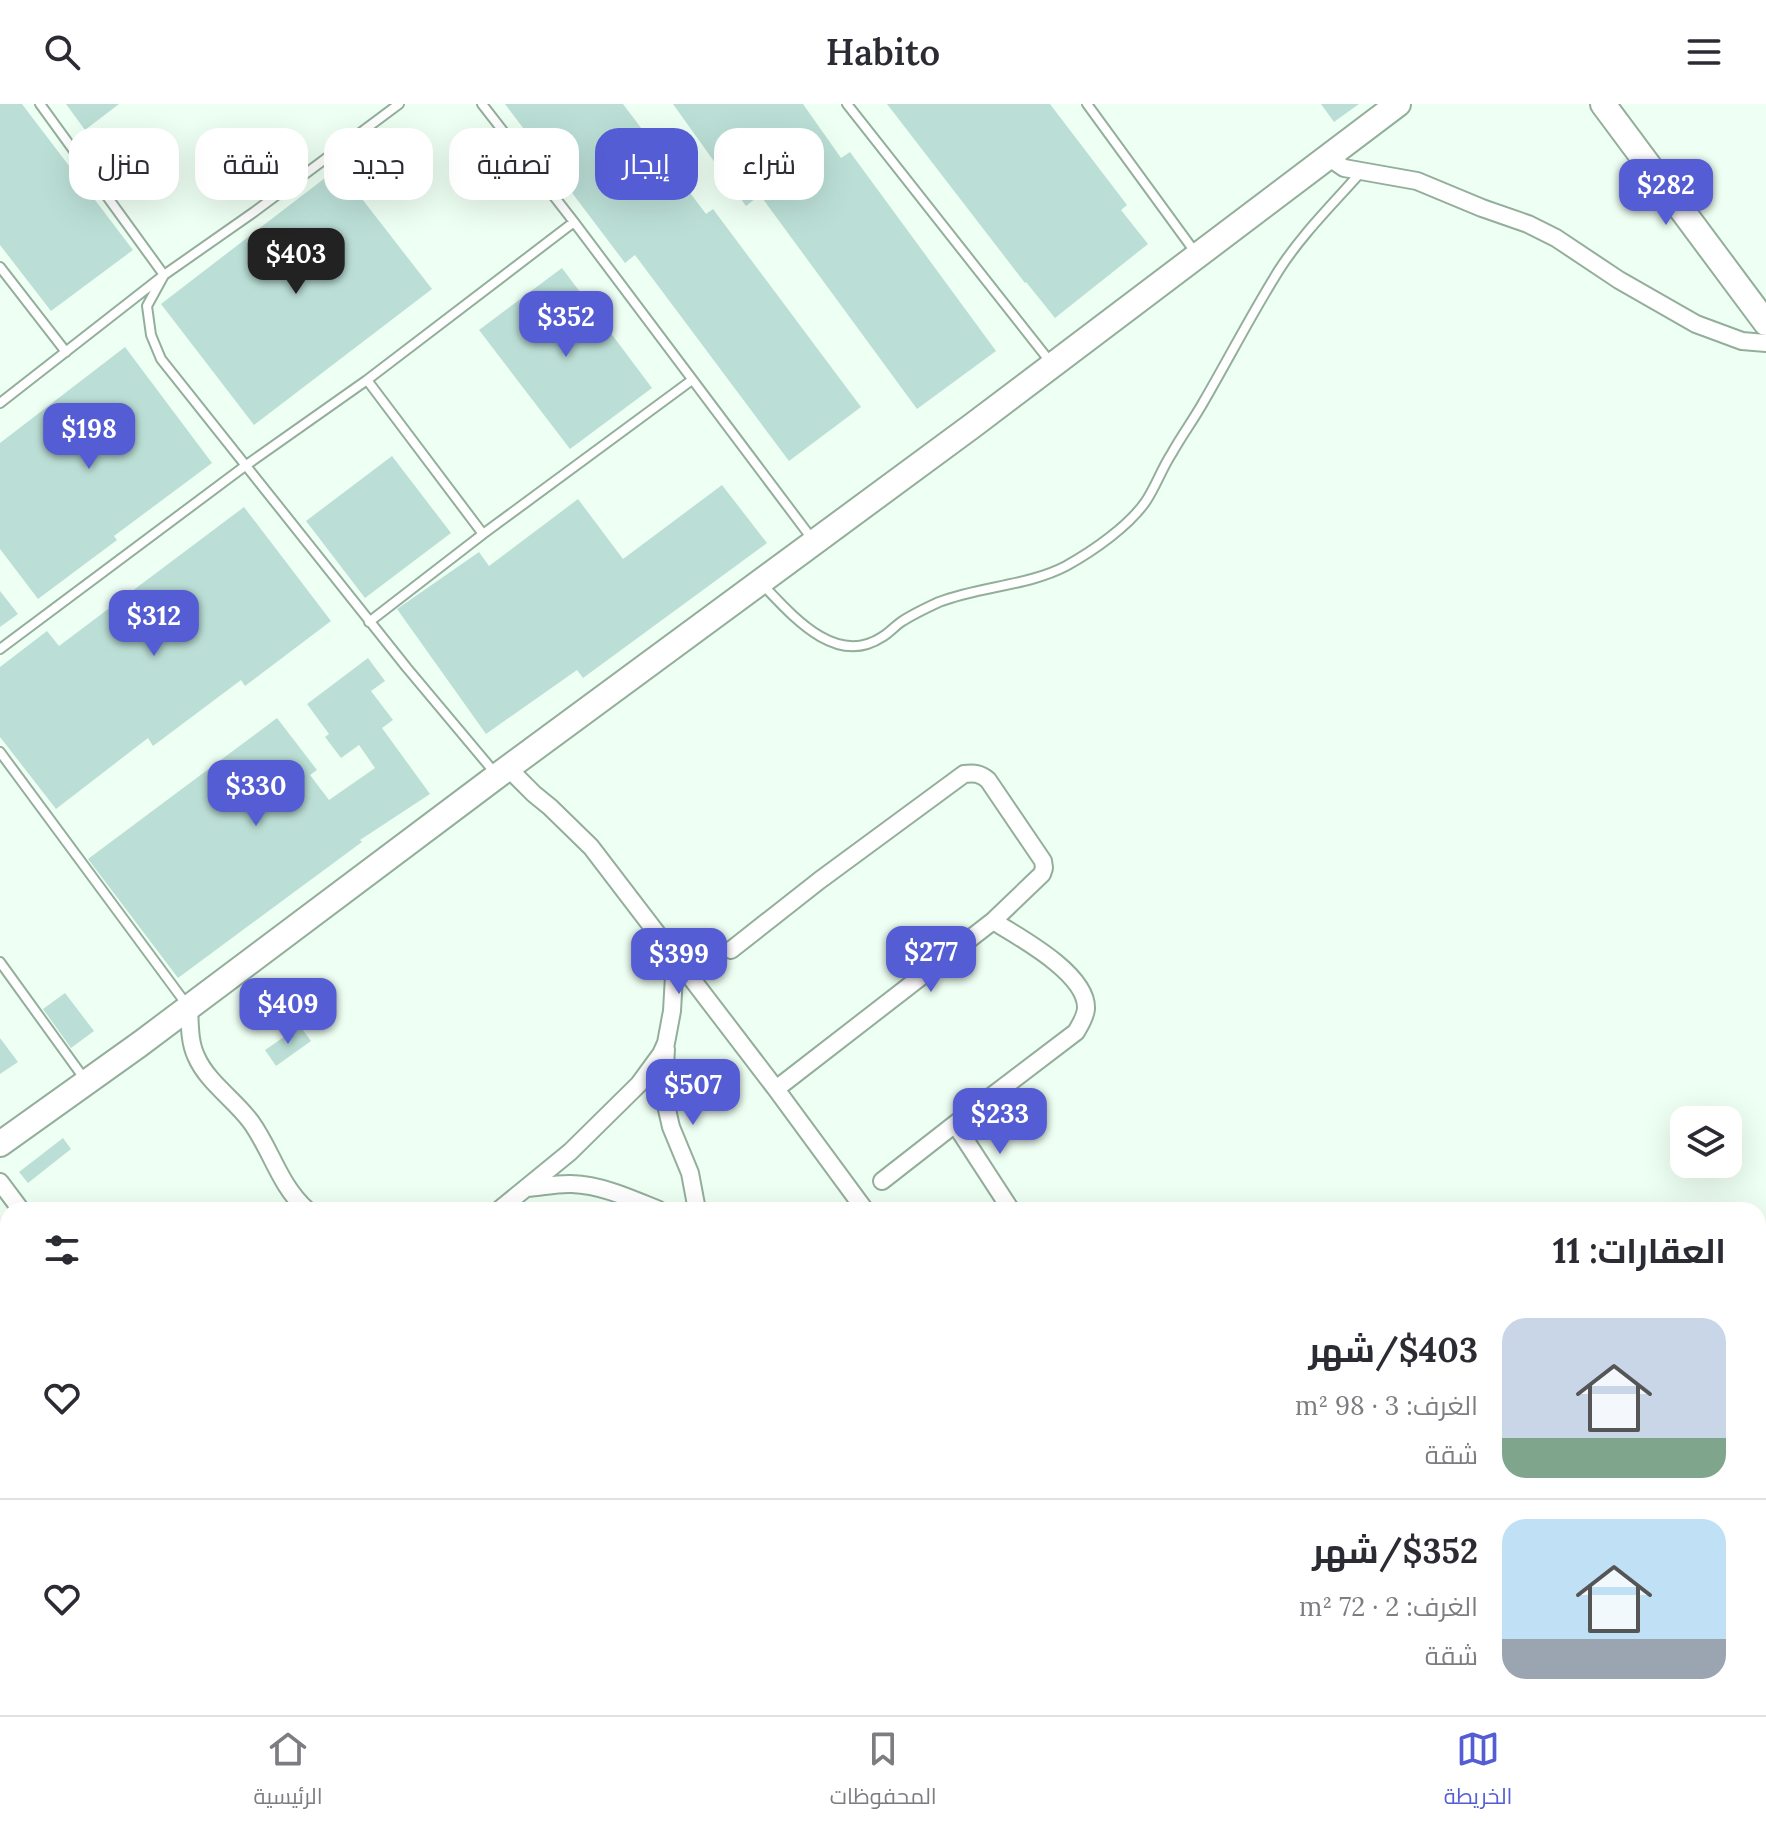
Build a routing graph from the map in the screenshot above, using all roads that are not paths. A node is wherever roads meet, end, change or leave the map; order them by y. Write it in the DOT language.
graph roads {
  1 [pos="40,104"];
  2 [pos="399,104"];
  3 [pos="482,104"];
  4 [pos="847,104"];
  5 [pos="1087,104"];
  6 [pos="1398,104"];
  7 [pos="1603,104"];
  8 [pos="1328,157"];
  9 [pos="1361,172"];
  10 [pos="574,222"];
  11 [pos="1198,256"];
  12 [pos="0,267"];
  13 [pos="164,275"];
  14 [pos="1766,323"];
  15 [pos="1766,343"];
  16 [pos="66,352"];
  17 [pos="1053,365"];
  18 [pos="367,380"];
  19 [pos="692,380"];
  20 [pos="0,403"];
  21 [pos="245,466"];
  22 [pos="483,534"];
  23 [pos="814,542"];
  24 [pos="760,582"];
  25 [pos="369,622"];
  26 [pos="0,649"];
  27 [pos="0,752"];
  28 [pos="503,772"];
  29 [pos="993,921"];
  30 [pos="731,950"];
  31 [pos="675,958"];
  32 [pos="0,962"];
  33 [pos="189,1007"];
  34 [pos="666,1043"];
  35 [pos="86,1081"];
  36 [pos="776,1089"];
  37 [pos="955,1124"];
  38 [pos="0,1144"];
  39 [pos="882,1181"];
  40 [pos="0,1182"];
  41 [pos="525,1188"];
  42 [pos="15,1202"];
  43 [pos="298,1202"];
  44 [pos="508,1202"];
  45 [pos="640,1202"];
  46 [pos="695,1202"];
  47 [pos="859,1202"];
  48 [pos="1006,1202"];
  1 -- 13 [label="lane"];
  2 -- 13 [label="lane"];
  3 -- 10 [label="lane"];
  4 -- 17 [label="lane"];
  5 -- 11 [label="lane"];
  6 -- 8 [label="main road"];
  7 -- 14 [label="main road"];
  8 -- 9 [label="street"];
  8 -- 11 [label="main road"];
  9 -- 15 [label="street"];
  9 -- 24 [label="lane"];
  10 -- 18 [label="lane"];
  10 -- 19 [label="lane"];
  11 -- 17 [label="main road"];
  12 -- 16 [label="lane"];
  13 -- 16 [label="lane"];
  13 -- 21 [label="lane"];
  16 -- 20 [label="lane"];
  17 -- 23 [label="main road"];
  18 -- 21 [label="lane"];
  18 -- 22 [label="lane"];
  19 -- 22 [label="lane"];
  19 -- 23 [label="lane"];
  21 -- 25 [label="lane"];
  21 -- 26 [label="lane"];
  22 -- 25 [label="lane"];
  23 -- 24 [label="main road"];
  24 -- 28 [label="main road"];
  25 -- 28 [label="lane"];
  27 -- 33 [label="lane"];
  28 -- 31 [label="street"];
  28 -- 33 [label="main road"];
  29 -- 30 [label="street"];
  29 -- 36 [label="street"];
  29 -- 37 [label="street"];
  31 -- 34 [label="street"];
  31 -- 36 [label="street"];
  32 -- 35 [label="lane"];
  33 -- 35 [label="main road"];
  33 -- 43 [label="street"];
  34 -- 41 [label="street"];
  34 -- 46 [label="street"];
  35 -- 38 [label="main road"];
  36 -- 47 [label="street"];
  37 -- 39 [label="street"];
  37 -- 48 [label="street"];
  40 -- 42 [label="street"];
  41 -- 44 [label="street"];
  41 -- 45 [label="street"];
}
